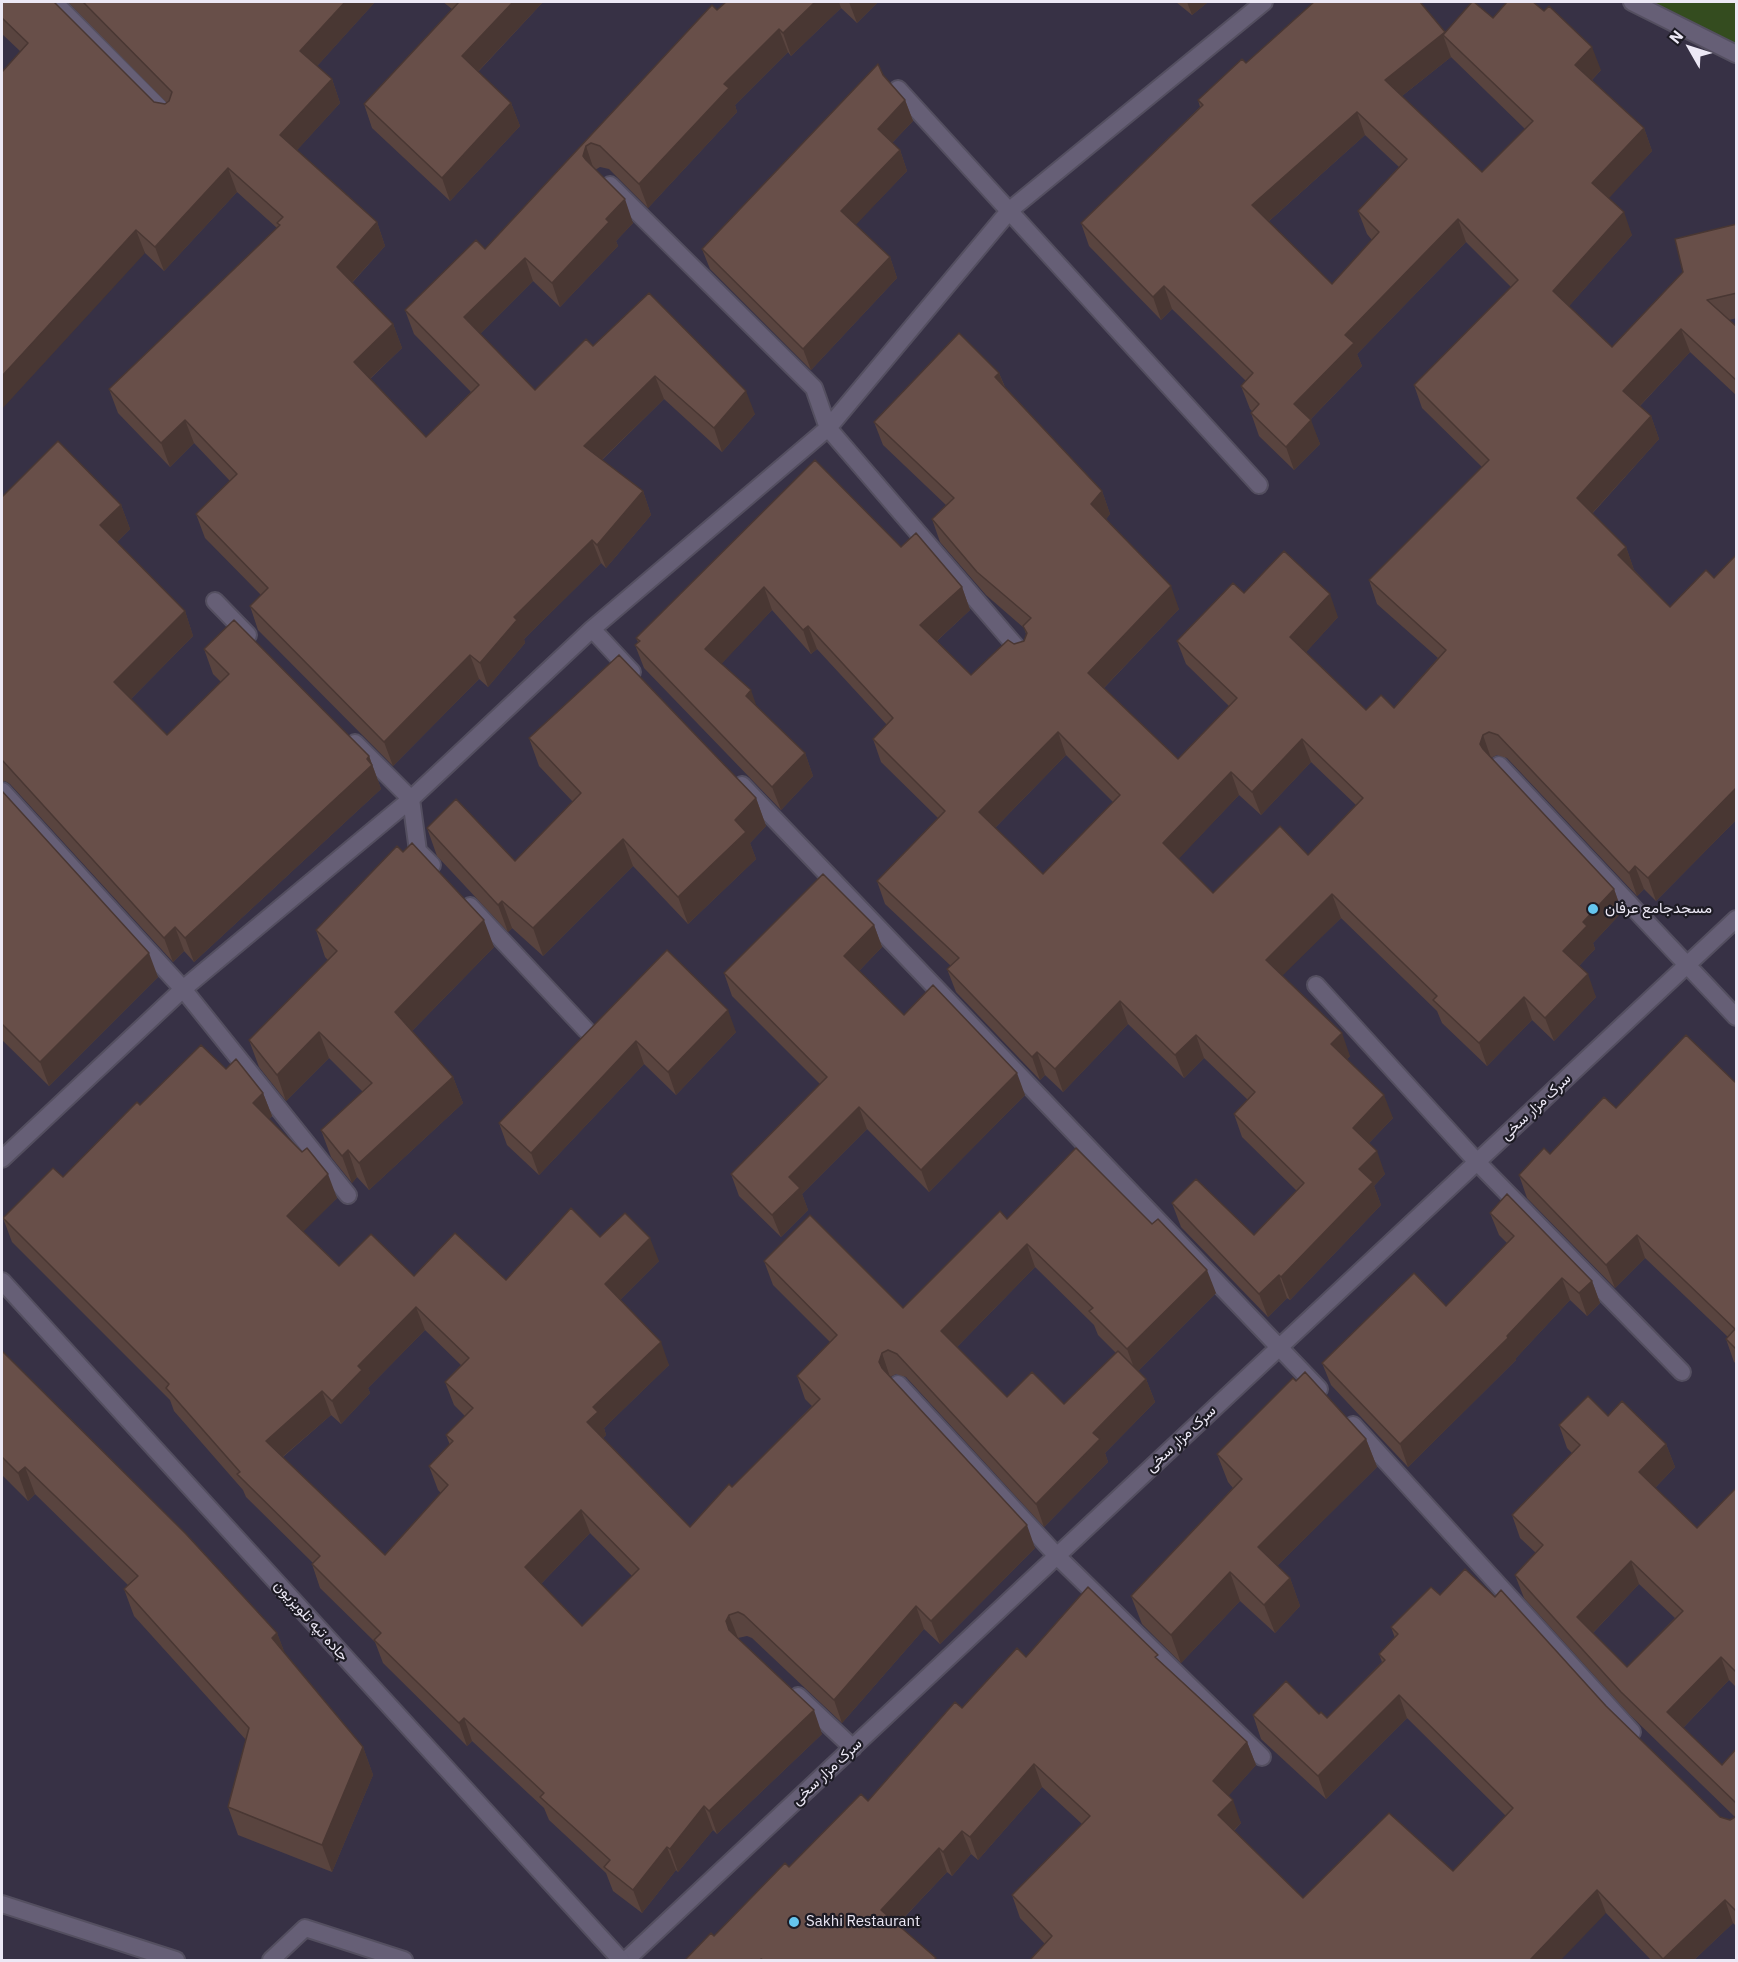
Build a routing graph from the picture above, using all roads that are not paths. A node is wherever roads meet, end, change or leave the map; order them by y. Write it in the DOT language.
graph roads {
  1 [pos="54,2"];
  2 [pos="1264,2"];
  3 [pos="1632,2"];
  4 [pos="1737,54"];
  5 [pos="898,89"];
  6 [pos="171,118"];
  7 [pos="602,177"];
  8 [pos="1010,210"];
  9 [pos="828,428"];
  10 [pos="1259,485"];
  11 [pos="215,601"];
  12 [pos="592,629"];
  13 [pos="264,650"];
  14 [pos="1025,657"];
  15 [pos="641,681"];
  16 [pos="346,733"];
  17 [pos="1499,765"];
  18 [pos="733,776"];
  19 [pos="2,791"];
  20 [pos="411,799"];
  21 [pos="442,876"];
  22 [pos="458,893"];
  23 [pos="1737,919"];
  24 [pos="1686,966"];
  25 [pos="1316,985"];
  26 [pos="183,988"];
  27 [pos="1737,1017"];
  28 [pos="586,1030"];
  29 [pos="2,1159"];
  30 [pos="1477,1162"];
  31 [pos="348,1195"];
  32 [pos="2,1281"];
  33 [pos="1281,1346"];
  34 [pos="1682,1372"];
  35 [pos="898,1384"];
  36 [pos="1329,1398"];
  37 [pos="1344,1416"];
  38 [pos="1057,1556"];
  39 [pos="786,1685"];
  40 [pos="1646,1746"];
  41 [pos="853,1748"];
  42 [pos="1262,1757"];
  43 [pos="2,1904"];
  44 [pos="146,1957"];
  45 [pos="176,1960"];
  46 [pos="271,1960"];
  47 [pos="404,1960"];
  48 [pos="621,1960"];
  49 [pos="626,1960"];
  1 -- 6 [label="street"];
  2 -- 8 [label="street"];
  3 -- 4 [label="street"];
  5 -- 8 [label="street"];
  7 -- 9 [label="street"];
  8 -- 9 [label="street"];
  8 -- 10 [label="street"];
  9 -- 12 [label="street"];
  9 -- 14 [label="street"];
  11 -- 13 [label="street"];
  12 -- 15 [label="street"];
  12 -- 20 [label="street"];
  16 -- 20 [label="street"];
  17 -- 24 [label="street"];
  18 -- 33 [label="street"];
  19 -- 26 [label="street"];
  20 -- 21 [label="street"];
  20 -- 26 [label="street"];
  22 -- 28 [label="street"];
  23 -- 24 [label="street, سرک مزار سخی"];
  24 -- 27 [label="street"];
  24 -- 30 [label="street, سرک مزار سخی"];
  25 -- 30 [label="street"];
  26 -- 29 [label="street"];
  26 -- 31 [label="street"];
  30 -- 33 [label="street, سرک مزار سخی"];
  30 -- 34 [label="street"];
  32 -- 48 [label="street, جاده تپه تلویزیون"];
  33 -- 36 [label="street"];
  33 -- 38 [label="street, سرک مزار سخی"];
  35 -- 38 [label="street"];
  37 -- 40 [label="street"];
  38 -- 41 [label="street, سرک مزار سخی"];
  38 -- 42 [label="street"];
  39 -- 41 [label="street"];
  41 -- 49 [label="street, سرک مزار سخی"];
  43 -- 44 [label="street"];
  44 -- 45 [label="street"];
  46 -- 47 [label="street"];
}
